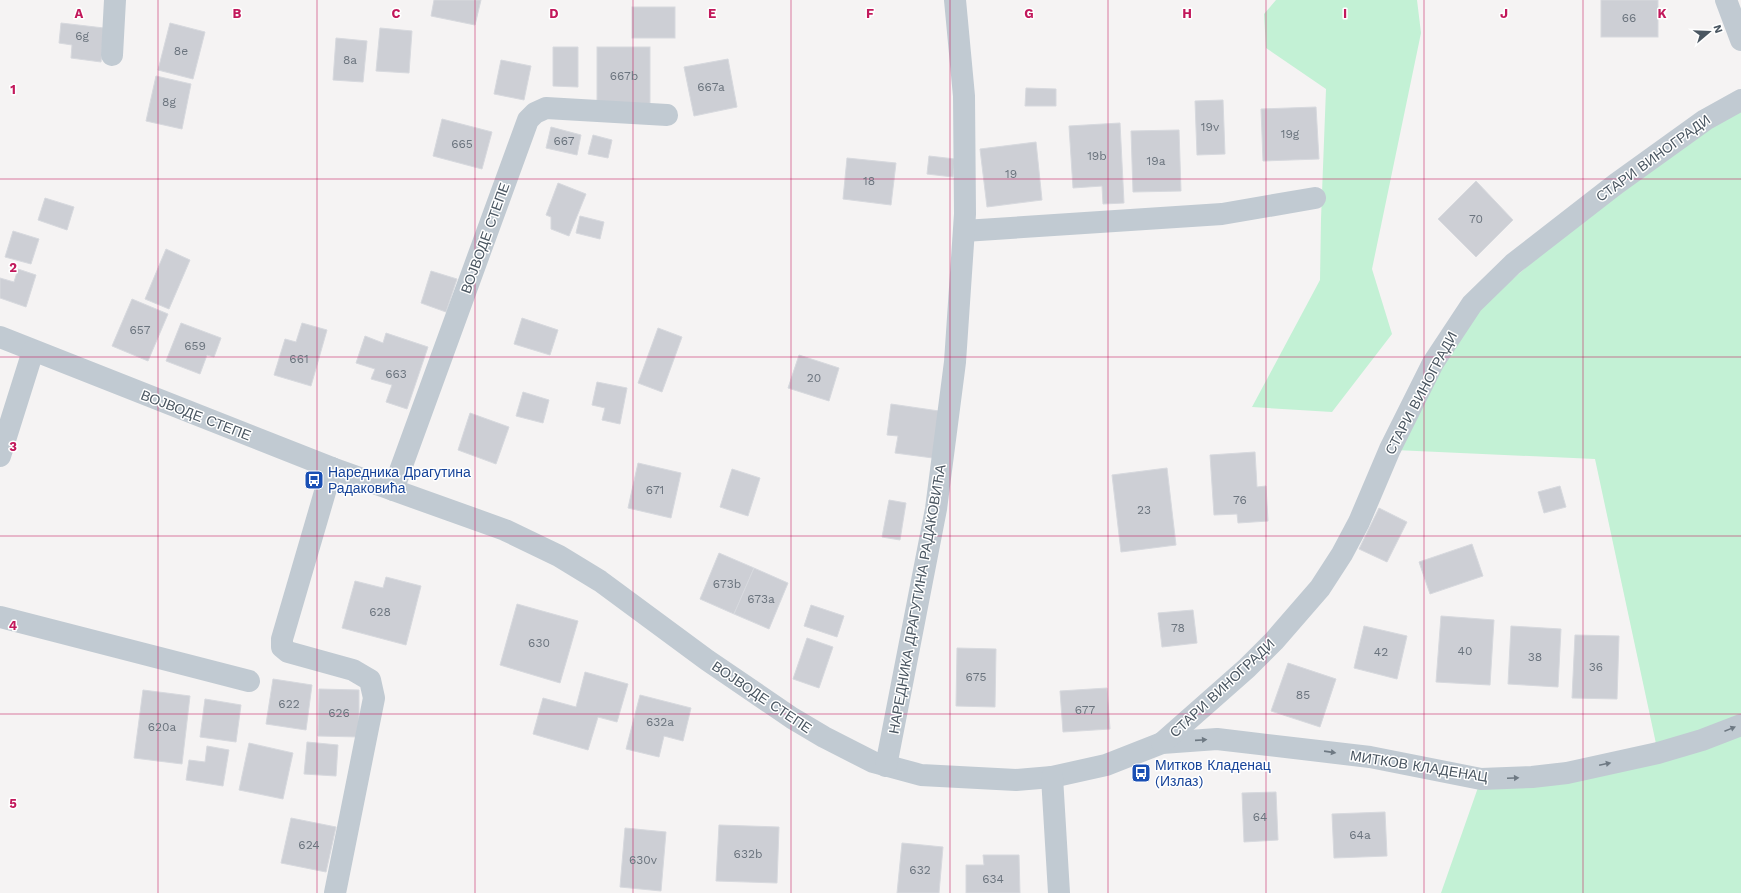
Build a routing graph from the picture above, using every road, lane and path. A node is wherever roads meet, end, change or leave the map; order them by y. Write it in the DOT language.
graph roads {
  1 [pos="115,0"];
  2 [pos="955,0"];
  3 [pos="1726,0"];
  4 [pos="1741,40"];
  5 [pos="112,55"];
  6 [pos="1741,100"];
  7 [pos="667,115"];
  8 [pos="1315,198"];
  9 [pos="964,231"];
  10 [pos="0,337"];
  11 [pos="33,351"];
  12 [pos="0,456"];
  13 [pos="332,468"];
  14 [pos="393,490"];
  15 [pos="0,617"];
  16 [pos="249,681"];
  17 [pos="1741,725"];
  18 [pos="1162,743"];
  19 [pos="886,766"];
  20 [pos="1052,777"];
  21 [pos="335,893"];
  22 [pos="1059,893"];
  1 -- 5 [label="street"];
  2 -- 9 [label="street, НАРЕДНИКА ДРАГУТИНА РАДАКОВИЋА"];
  3 -- 4 [label="street"];
  6 -- 18 [label="street, СТАРИ ВИНОГРАДИ"];
  7 -- 14 [label="street, ВОЈВОДЕ СТЕПЕ"];
  8 -- 9 [label="street"];
  9 -- 19 [label="street, НАРЕДНИКА ДРАГУТИНА РАДАКОВИЋА"];
  10 -- 11 [label="street, ВОЈВОДЕ СТЕПЕ"];
  11 -- 12 [label="street"];
  11 -- 13 [label="street, ВОЈВОДЕ СТЕПЕ"];
  13 -- 14 [label="street, ВОЈВОДЕ СТЕПЕ"];
  13 -- 21 [label="street"];
  14 -- 19 [label="street, ВОЈВОДЕ СТЕПЕ"];
  15 -- 16 [label="street"];
  18 -- 17 [label="street, МИТКОВ КЛАДЕНАЦ, one-way"];
  18 -- 20 [label="street, МИТКОВ КЛАДЕНАЦ"];
  19 -- 20 [label="street, ВОЈВОДЕ СТЕПЕ"];
  20 -- 22 [label="street"];
}
